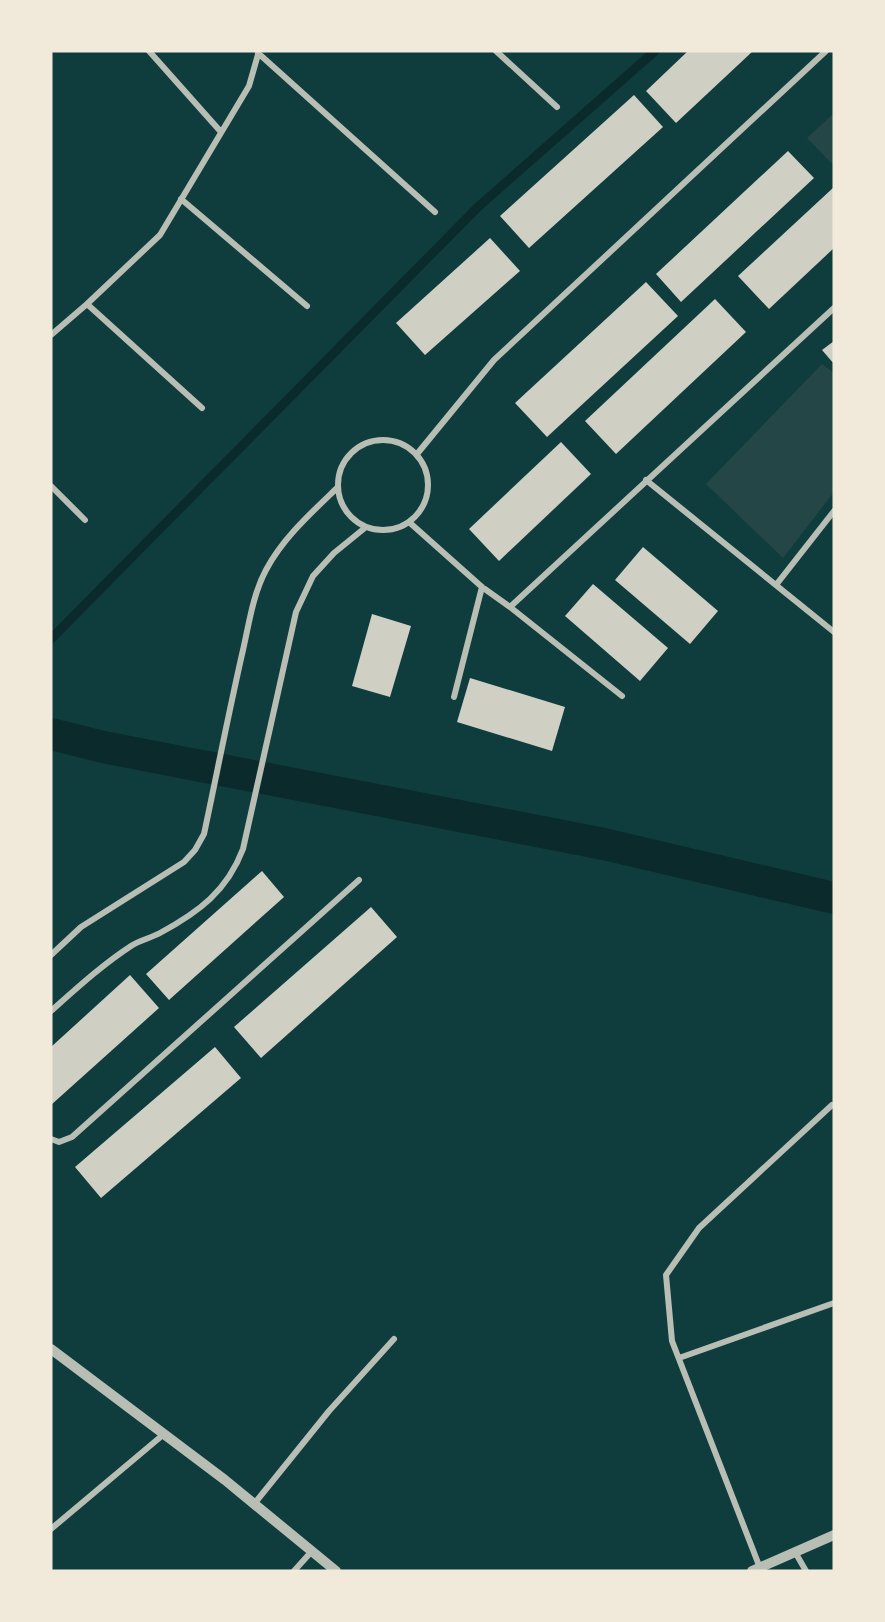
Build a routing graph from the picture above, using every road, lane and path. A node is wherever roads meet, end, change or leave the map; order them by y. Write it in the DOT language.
graph roads {
  1 [pos="149,51"];
  2 [pos="496,51"];
  3 [pos="826,51"];
  4 [pos="258,52"];
  5 [pos="557,107"];
  6 [pos="221,132"];
  7 [pos="182,199"];
  8 [pos="435,212"];
  9 [pos="87,304"];
  10 [pos="307,306"];
  11 [pos="834,308"];
  12 [pos="51,334"];
  13 [pos="202,408"];
  14 [pos="417,454"];
  15 [pos="646,480"];
  16 [pos="51,486"];
  17 [pos="338,487"];
  18 [pos="834,511"];
  19 [pos="85,520"];
  20 [pos="409,522"];
  21 [pos="366,527"];
  22 [pos="776,585"];
  23 [pos="482,587"];
  24 [pos="510,607"];
  25 [pos="834,632"];
  26 [pos="622,696"];
  27 [pos="454,697"];
  28 [pos="359,880"];
  29 [pos="51,955"];
  30 [pos="51,1011"];
  31 [pos="832,1106"];
  32 [pos="51,1139"];
  33 [pos="834,1303"];
  34 [pos="393,1339"];
  35 [pos="51,1349"];
  36 [pos="679,1358"];
  37 [pos="164,1434"];
  38 [pos="254,1504"];
  39 [pos="51,1529"];
  40 [pos="834,1535"];
  41 [pos="312,1551"];
  42 [pos="795,1552"];
  43 [pos="756,1569"];
  44 [pos="294,1571"];
  45 [pos="336,1571"];
  46 [pos="806,1571"];
  1 -- 6 [label="street"];
  2 -- 5 [label="street"];
  3 -- 14 [label="street"];
  4 -- 6 [label="street"];
  4 -- 8 [label="street"];
  6 -- 7 [label="street"];
  7 -- 9 [label="street"];
  7 -- 10 [label="street"];
  9 -- 12 [label="street"];
  9 -- 13 [label="street"];
  11 -- 15 [label="street"];
  14 -- 17 [label="street"];
  14 -- 20 [label="street"];
  15 -- 22 [label="street"];
  15 -- 24 [label="street"];
  16 -- 19 [label="street"];
  17 -- 21 [label="street"];
  17 -- 29 [label="street"];
  18 -- 22 [label="street"];
  20 -- 21 [label="street"];
  20 -- 23 [label="street"];
  21 -- 30 [label="street"];
  22 -- 25 [label="street"];
  23 -- 24 [label="street"];
  23 -- 27 [label="street"];
  24 -- 26 [label="street"];
  28 -- 32 [label="street"];
  31 -- 36 [label="street"];
  33 -- 36 [label="street"];
  34 -- 38 [label="street"];
  35 -- 37 [label="street"];
  36 -- 43 [label="street"];
  37 -- 38 [label="street"];
  37 -- 39 [label="street"];
  38 -- 41 [label="street"];
  40 -- 42 [label="street"];
  41 -- 44 [label="street"];
  41 -- 45 [label="street"];
  42 -- 43 [label="street"];
  42 -- 46 [label="street"];
}
